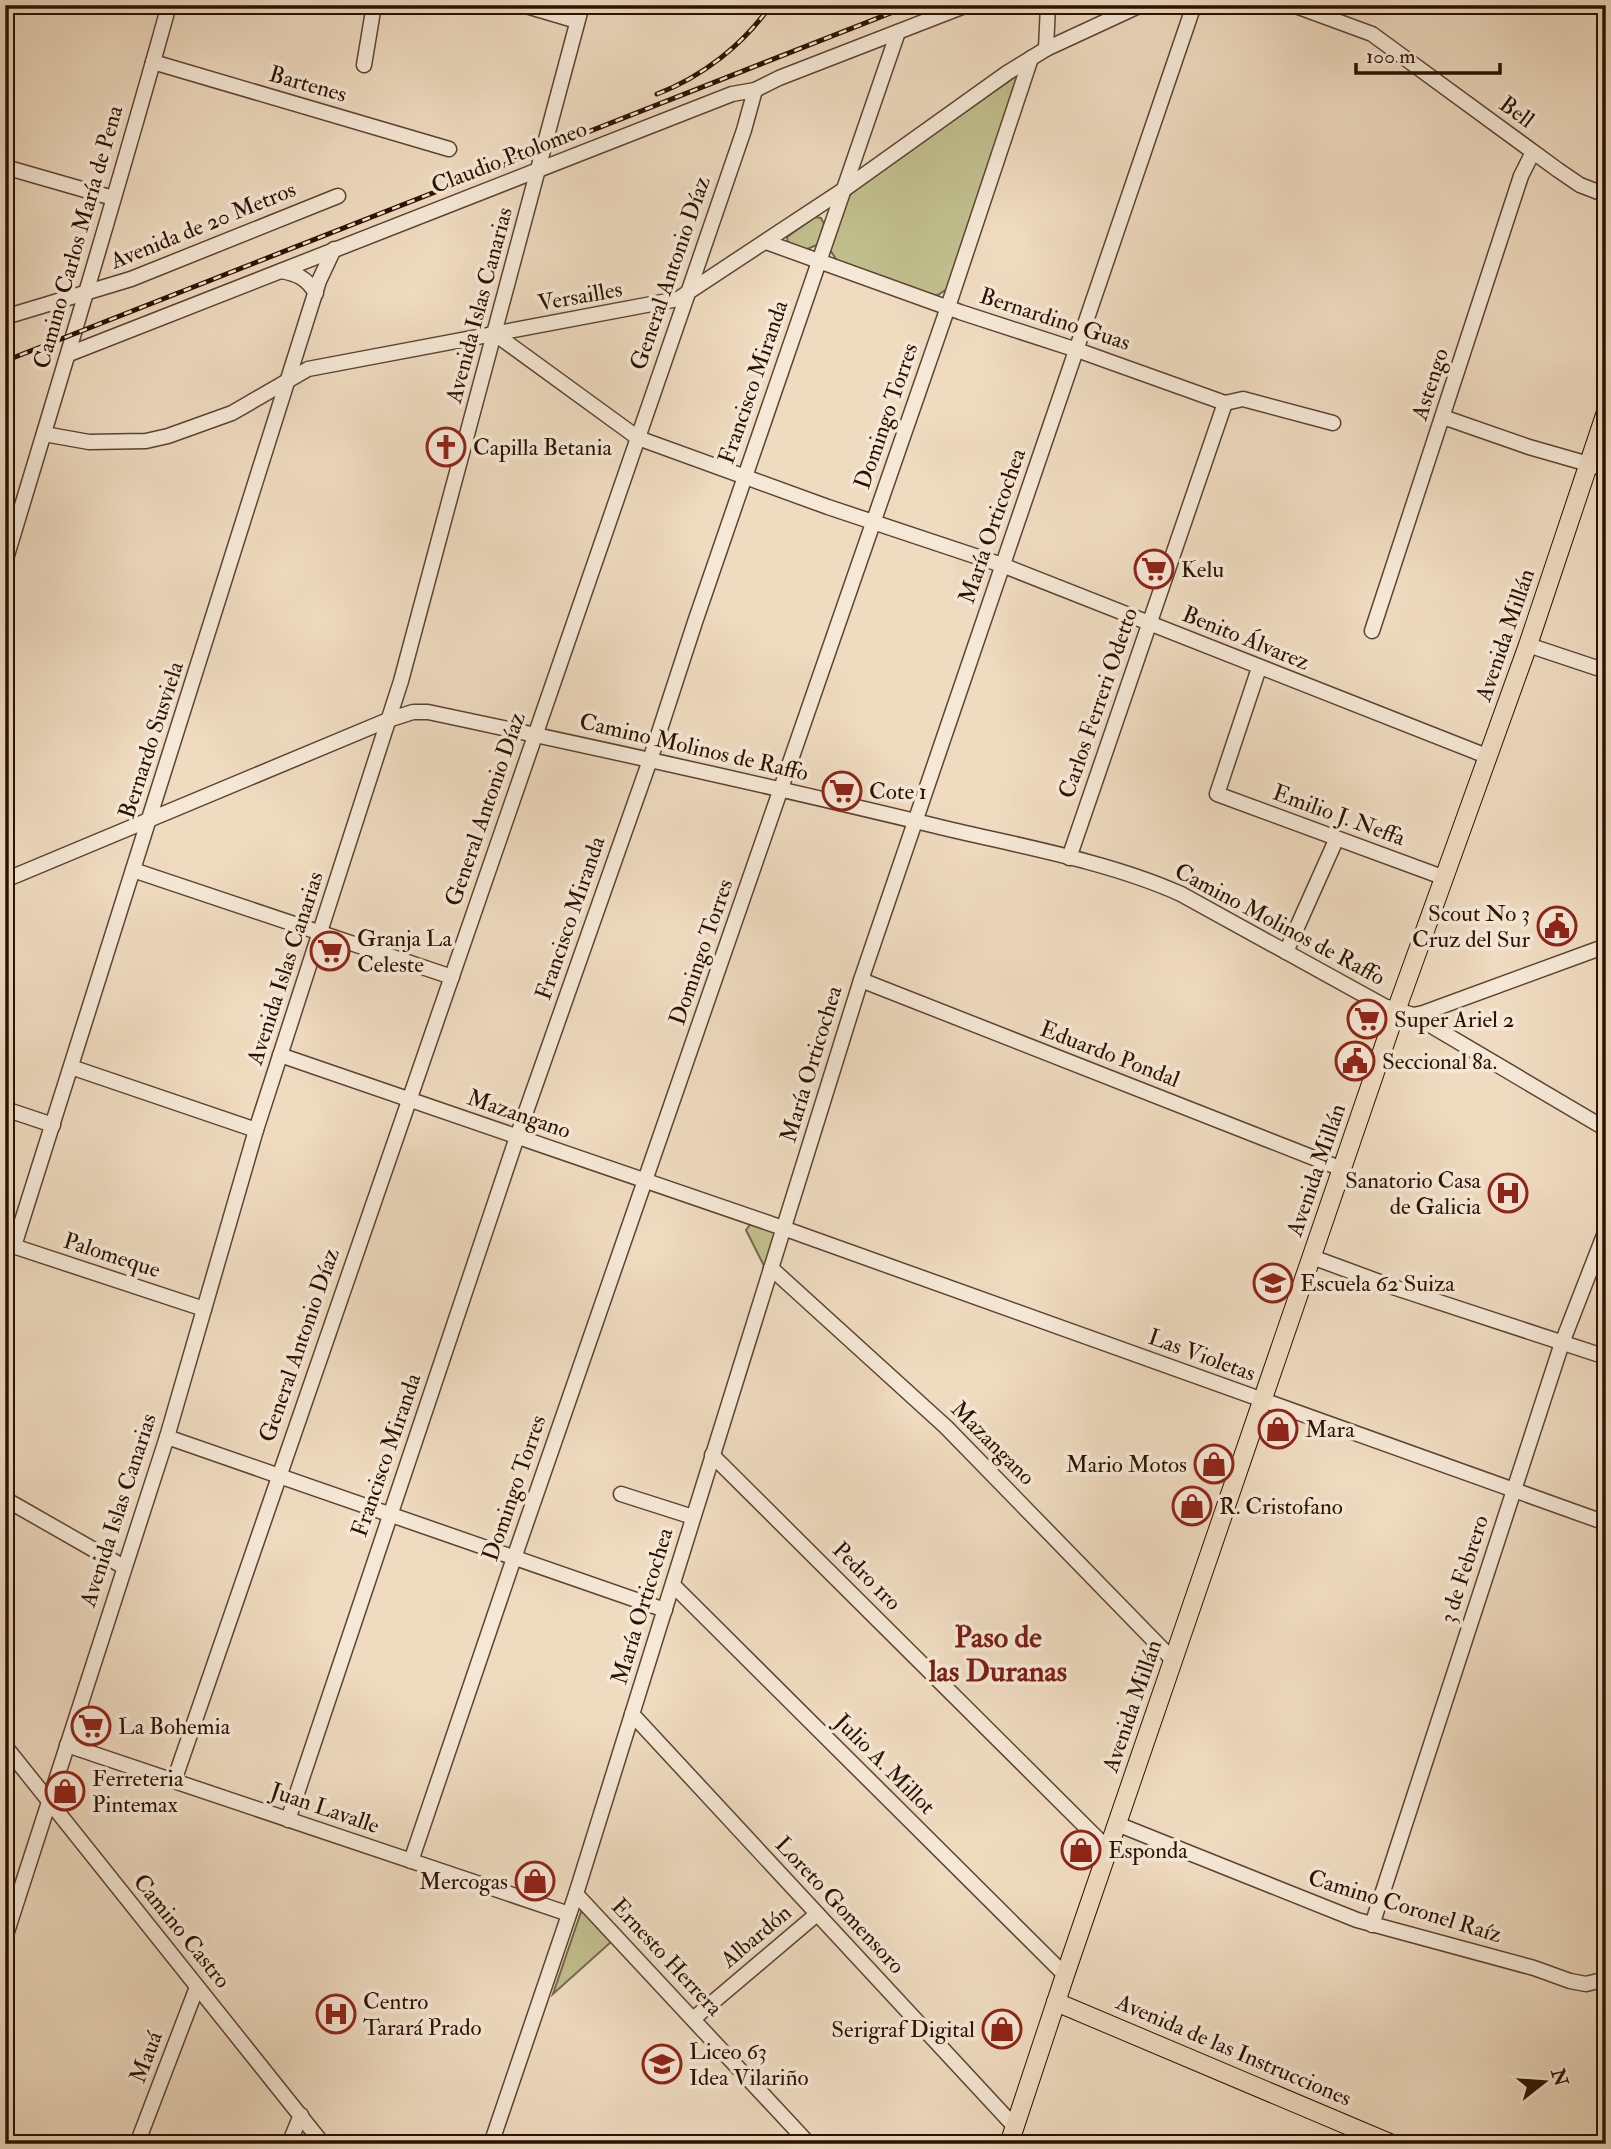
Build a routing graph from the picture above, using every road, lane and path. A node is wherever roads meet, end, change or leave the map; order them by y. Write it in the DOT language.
graph roads {
  1 [pos="169,5"];
  2 [pos="374,5"];
  3 [pos="523,5"];
  4 [pos="582,5"];
  5 [pos="967,5"];
  6 [pos="1048,5"];
  7 [pos="1141,5"];
  8 [pos="1194,5"];
  9 [pos="1293,5"];
  10 [pos="577,21"];
  11 [pos="898,32"];
  12 [pos="1046,49"];
  13 [pos="1031,58"];
  14 [pos="153,62"];
  15 [pos="364,65"];
  16 [pos="755,89"];
  17 [pos="449,149"];
  18 [pos="1533,152"];
  19 [pos="5,167"];
  20 [pos="539,170"];
  21 [pos="846,188"];
  22 [pos="1606,195"];
  23 [pos="338,196"];
  24 [pos="113,198"];
  25 [pos="766,242"];
  26 [pos="334,249"];
  27 [pos="819,261"];
  28 [pos="279,271"];
  29 [pos="316,293"];
  30 [pos="688,293"];
  31 [pos="84,295"];
  32 [pos="948,307"];
  33 [pos="5,317"];
  34 [pos="495,334"];
  35 [pos="1077,350"];
  36 [pos="69,354"];
  37 [pos="289,380"];
  38 [pos="1225,403"];
  39 [pos="1606,412"];
  40 [pos="1443,417"];
  41 [pos="1333,422"];
  42 [pos="44,433"];
  43 [pos="638,438"];
  44 [pos="1597,467"];
  45 [pos="745,476"];
  46 [pos="874,522"];
  47 [pos="5,562"];
  48 [pos="1002,565"];
  49 [pos="1149,624"];
  50 [pos="1372,631"];
  51 [pos="1528,645"];
  52 [pos="1259,667"];
  53 [pos="1606,671"];
  54 [pos="388,720"];
  55 [pos="535,734"];
  56 [pos="1489,757"];
  57 [pos="650,760"];
  58 [pos="782,789"];
  59 [pos="149,819"];
  60 [pos="914,821"];
  61 [pos="1336,840"];
  62 [pos="1069,858"];
  63 [pos="133,870"];
  64 [pos="1445,878"];
  65 [pos="5,880"];
  66 [pos="320,933"];
  67 [pos="1606,946"];
  68 [pos="1286,952"];
  69 [pos="452,977"];
  70 [pos="861,980"];
  71 [pos="1405,1013"];
  72 [pos="280,1055"];
  73 [pos="71,1067"];
  74 [pos="408,1099"];
  75 [pos="5,1109"];
  76 [pos="53,1125"];
  77 [pos="1606,1129"];
  78 [pos="256,1130"];
  79 [pos="517,1137"];
  80 [pos="1342,1169"];
  81 [pos="646,1181"];
  82 [pos="783,1228"];
  83 [pos="1606,1230"];
  84 [pos="10,1245"];
  85 [pos="1312,1257"];
  86 [pos="771,1268"];
  87 [pos="204,1309"];
  88 [pos="1562,1343"];
  89 [pos="1606,1357"];
  90 [pos="1262,1401"];
  91 [pos="167,1437"];
  92 [pos="712,1455"];
  93 [pos="278,1476"];
  94 [pos="1514,1490"];
  95 [pos="621,1494"];
  96 [pos="5,1499"];
  97 [pos="390,1515"];
  98 [pos="694,1517"];
  99 [pos="1606,1523"];
  100 [pos="514,1558"];
  101 [pos="124,1567"];
  102 [pos="673,1585"];
  103 [pos="665,1610"];
  104 [pos="1173,1660"];
  105 [pos="632,1714"];
  106 [pos="66,1745"];
  107 [pos="5,1746"];
  108 [pos="174,1781"];
  109 [pos="50,1802"];
  110 [pos="288,1820"];
  111 [pos="1117,1824"];
  112 [pos="1108,1849"];
  113 [pos="411,1861"];
  114 [pos="576,1894"];
  115 [pos="569,1914"];
  116 [pos="817,1914"];
  117 [pos="1372,1925"];
  118 [pos="5,1938"];
  119 [pos="1065,1975"];
  120 [pos="1606,1979"];
  121 [pos="197,1987"];
  122 [pos="1056,2002"];
  123 [pos="693,2019"];
  124 [pos="300,2115"];
  125 [pos="1012,2136"];
  126 [pos="137,2144"];
  127 [pos="289,2144"];
  128 [pos="323,2144"];
  129 [pos="491,2144"];
  130 [pos="809,2144"];
  131 [pos="1392,2144"];
  1 -- 14 [label="street, Camino Carlos María de Pena"];
  2 -- 15 [label="street"];
  3 -- 10 [label="street"];
  4 -- 10 [label="street, Avenida Islas Canarias"];
  5 -- 11 [label="street, Claudio Ptolomeo"];
  6 -- 12 [label="street"];
  7 -- 12 [label="street, Versailles"];
  8 -- 35 [label="street, María Orticochea"];
  9 -- 18 [label="street, Bell"];
  10 -- 20 [label="street, Avenida Islas Canarias"];
  11 -- 16 [label="street, Claudio Ptolomeo"];
  11 -- 21 [label="street, Francisco Miranda"];
  12 -- 13 [label="street, Versailles"];
  13 -- 21 [label="street, Versailles"];
  13 -- 32 [label="street, Domingo Torres"];
  14 -- 17 [label="street, Bartenes"];
  14 -- 24 [label="street, Camino Carlos María de Pena"];
  16 -- 20 [label="street, Claudio Ptolomeo"];
  16 -- 30 [label="street, General Antonio Díaz"];
  18 -- 22 [label="street, Bell"];
  18 -- 40 [label="street, Astengo"];
  19 -- 24 [label="street"];
  20 -- 26 [label="street, Claudio Ptolomeo"];
  20 -- 34 [label="street, Avenida Islas Canarias"];
  21 -- 25 [label="street, Versailles"];
  21 -- 27 [label="street, Francisco Miranda"];
  23 -- 31 [label="street, Avenida de 20 Metros"];
  24 -- 31 [label="street, Camino Carlos María de Pena"];
  25 -- 27 [label="street, Bernardino Guas"];
  25 -- 30 [label="street, Versailles"];
  26 -- 28 [label="street, Claudio Ptolomeo"];
  26 -- 29 [label="street, Bernardo Susviela"];
  27 -- 32 [label="street, Bernardino Guas"];
  27 -- 45 [label="street, Francisco Miranda"];
  28 -- 29 [label="street"];
  28 -- 36 [label="street, Claudio Ptolomeo"];
  29 -- 37 [label="street, Bernardo Susviela"];
  30 -- 34 [label="street, Versailles"];
  30 -- 43 [label="street, General Antonio Díaz"];
  31 -- 33 [label="street, Avenida de 20 Metros"];
  31 -- 36 [label="street, Camino Carlos María de Pena"];
  32 -- 35 [label="street, Bernardino Guas"];
  32 -- 46 [label="street, Domingo Torres"];
  34 -- 37 [label="street, Versailles"];
  34 -- 43 [label="street, Benito Álvarez"];
  34 -- 54 [label="street, Avenida Islas Canarias"];
  35 -- 38 [label="street, Bernardino Guas"];
  35 -- 48 [label="street, María Orticochea"];
  36 -- 42 [label="street, Camino Carlos María de Pena"];
  37 -- 42 [label="street, Versailles"];
  37 -- 59 [label="street, Bernardo Susviela"];
  38 -- 41 [label="street, Bernardino Guas"];
  38 -- 49 [label="street, Carlos Ferreri Odetto"];
  39 -- 44 [label="main road, Avenida Millán"];
  40 -- 44 [label="street"];
  40 -- 50 [label="street, Astengo"];
  42 -- 47 [label="street, Camino Carlos María de Pena"];
  43 -- 45 [label="street, Benito Álvarez"];
  43 -- 55 [label="street, General Antonio Díaz"];
  44 -- 51 [label="main road, Avenida Millán"];
  45 -- 46 [label="street, Benito Álvarez"];
  45 -- 57 [label="street, Francisco Miranda"];
  46 -- 48 [label="street, Benito Álvarez"];
  46 -- 58 [label="street, Domingo Torres"];
  48 -- 49 [label="street, Benito Álvarez"];
  48 -- 60 [label="street, María Orticochea"];
  49 -- 52 [label="street, Benito Álvarez"];
  49 -- 62 [label="street, Carlos Ferreri Odetto"];
  51 -- 53 [label="street"];
  51 -- 56 [label="main road, Avenida Millán"];
  52 -- 56 [label="street, Benito Álvarez"];
  52 -- 61 [label="street, Emilio J. Neffa"];
  54 -- 55 [label="street, Camino Molinos de Raffo"];
  54 -- 59 [label="street, Camino Molinos de Raffo"];
  54 -- 66 [label="street, Avenida Islas Canarias"];
  55 -- 57 [label="street, Camino Molinos de Raffo"];
  55 -- 69 [label="street, General Antonio Díaz"];
  56 -- 64 [label="main road, Avenida Millán"];
  57 -- 58 [label="street, Camino Molinos de Raffo"];
  57 -- 79 [label="street, Francisco Miranda"];
  58 -- 60 [label="street, Camino Molinos de Raffo"];
  58 -- 81 [label="street, Domingo Torres"];
  59 -- 63 [label="street, Bernardo Susviela"];
  59 -- 65 [label="street, Camino Molinos de Raffo"];
  60 -- 62 [label="street, Camino Molinos de Raffo"];
  60 -- 70 [label="street, María Orticochea"];
  61 -- 64 [label="street, Emilio J. Neffa"];
  61 -- 68 [label="street"];
  62 -- 68 [label="street, Camino Molinos de Raffo"];
  63 -- 66 [label="street"];
  63 -- 73 [label="street, Bernardo Susviela"];
  64 -- 71 [label="main road, Avenida Millán"];
  66 -- 69 [label="street"];
  66 -- 72 [label="street, Avenida Islas Canarias"];
  67 -- 71 [label="street"];
  68 -- 71 [label="street, Camino Molinos de Raffo"];
  69 -- 74 [label="street, General Antonio Díaz"];
  70 -- 80 [label="street, Eduardo Pondal"];
  70 -- 82 [label="street, María Orticochea"];
  71 -- 77 [label="street, Camino Molinos de Raffo"];
  71 -- 80 [label="main road, Avenida Millán"];
  72 -- 74 [label="street, Mazangano"];
  72 -- 78 [label="street, Avenida Islas Canarias"];
  73 -- 76 [label="street, Bernardo Susviela"];
  73 -- 78 [label="street"];
  74 -- 79 [label="street, Mazangano"];
  74 -- 93 [label="street, General Antonio Díaz"];
  75 -- 76 [label="street"];
  76 -- 84 [label="street, Bernardo Susviela"];
  78 -- 87 [label="street, Avenida Islas Canarias"];
  79 -- 81 [label="street, Mazangano"];
  79 -- 97 [label="street, Francisco Miranda"];
  80 -- 85 [label="main road, Avenida Millán"];
  81 -- 82 [label="street, Mazangano"];
  81 -- 100 [label="street, Domingo Torres"];
  82 -- 86 [label="street, María Orticochea"];
  82 -- 90 [label="street, Las Violetas"];
  83 -- 88 [label="street, 3 de Febrero"];
  84 -- 87 [label="street, Palomeque"];
  85 -- 88 [label="street"];
  85 -- 90 [label="main road, Avenida Millán"];
  86 -- 92 [label="street, María Orticochea"];
  86 -- 104 [label="street, Mazangano"];
  87 -- 91 [label="street, Avenida Islas Canarias"];
  88 -- 89 [label="street"];
  88 -- 94 [label="street, 3 de Febrero"];
  90 -- 94 [label="street, Las Violetas"];
  90 -- 104 [label="main road, Avenida Millán"];
  91 -- 93 [label="street"];
  91 -- 101 [label="street, Avenida Islas Canarias"];
  92 -- 98 [label="street, María Orticochea"];
  92 -- 112 [label="street, Pedro 1ro"];
  93 -- 97 [label="street"];
  93 -- 108 [label="street, General Antonio Díaz"];
  94 -- 99 [label="street, Las Violetas"];
  94 -- 117 [label="street, 3 de Febrero"];
  95 -- 98 [label="street"];
  96 -- 101 [label="street"];
  97 -- 100 [label="street"];
  97 -- 110 [label="street, Francisco Miranda"];
  98 -- 102 [label="street, María Orticochea"];
  100 -- 103 [label="street"];
  100 -- 113 [label="street, Domingo Torres"];
  101 -- 106 [label="street, Avenida Islas Canarias"];
  102 -- 103 [label="street, María Orticochea"];
  102 -- 119 [label="street, Julio A. Millot"];
  103 -- 105 [label="street, María Orticochea"];
  104 -- 111 [label="main road, Avenida Millán"];
  105 -- 114 [label="street, María Orticochea"];
  105 -- 116 [label="street, Loreto Gomensoro"];
  106 -- 108 [label="street, Juan Lavalle"];
  106 -- 109 [label="street, Avenida Islas Canarias"];
  107 -- 109 [label="street, Camino Castro"];
  108 -- 110 [label="street, Juan Lavalle"];
  109 -- 118 [label="street, Avenida Islas Canarias"];
  109 -- 121 [label="street, Camino Castro"];
  110 -- 113 [label="street, Juan Lavalle"];
  111 -- 112 [label="main road, Avenida Millán"];
  111 -- 117 [label="street, Camino Coronel Raíz"];
  112 -- 119 [label="main road, Avenida Millán"];
  113 -- 115 [label="street, Juan Lavalle"];
  114 -- 115 [label="street, María Orticochea"];
  114 -- 123 [label="street, Ernesto Herrera"];
  115 -- 129 [label="street, María Orticochea"];
  116 -- 123 [label="street, Albardón"];
  116 -- 125 [label="street, Loreto Gomensoro"];
  117 -- 120 [label="street, Camino Coronel Raíz"];
  119 -- 122 [label="main road, Avenida Millán"];
  121 -- 124 [label="street, Camino Castro"];
  121 -- 126 [label="street, Mauá"];
  122 -- 125 [label="main road, Avenida Millán"];
  122 -- 131 [label="main road, Avenida de las Instrucciones"];
  123 -- 130 [label="street, Ernesto Herrera"];
  124 -- 127 [label="street"];
  124 -- 128 [label="street, Camino Castro"];
}
